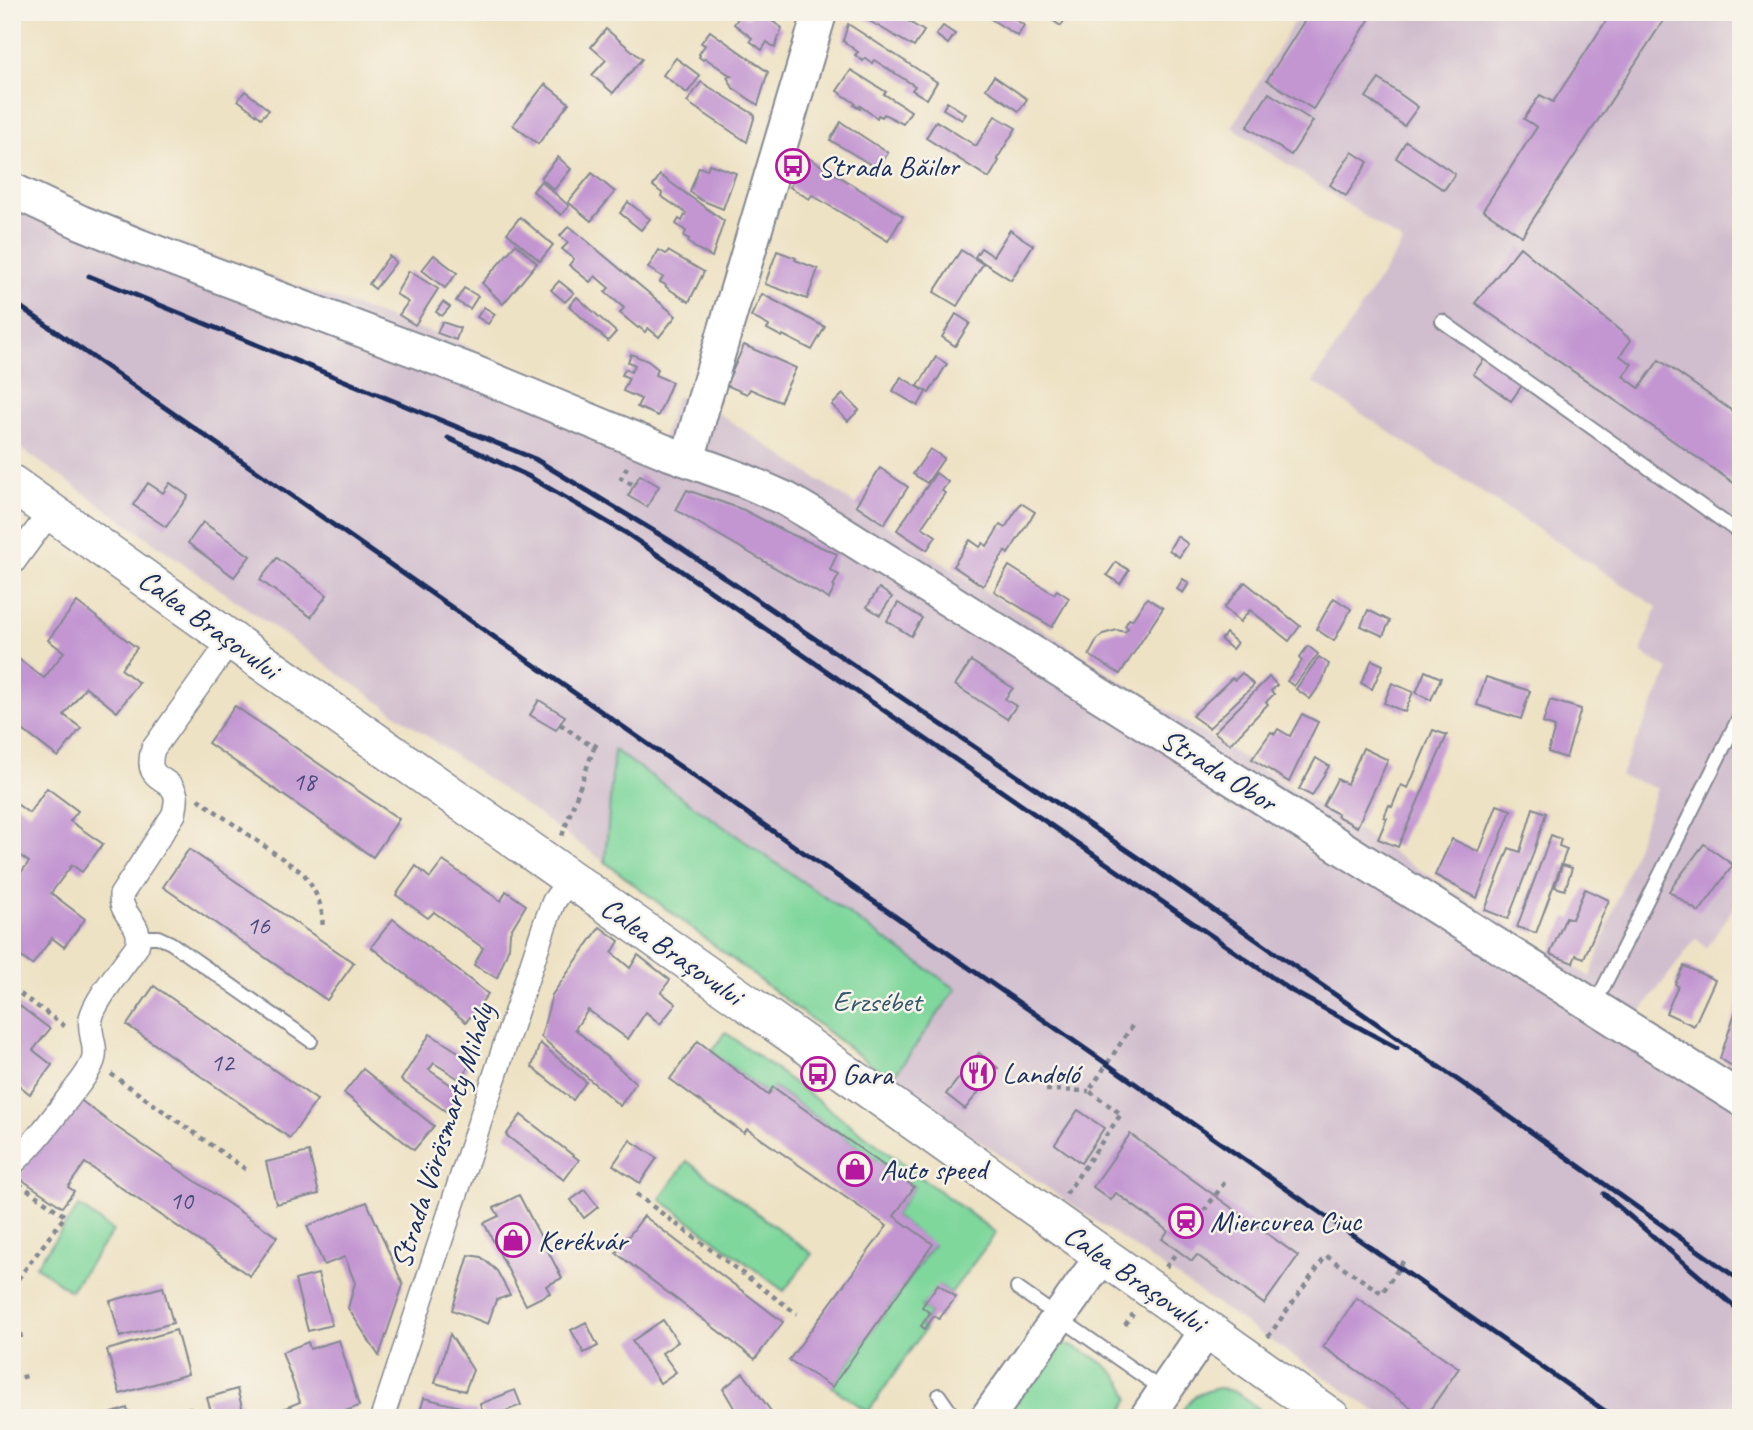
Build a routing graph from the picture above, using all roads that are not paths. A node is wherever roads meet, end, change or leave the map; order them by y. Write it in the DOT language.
graph roads {
  1 [pos="820,12"];
  2 [pos="12,190"];
  3 [pos="1442,321"];
  4 [pos="688,459"];
  5 [pos="12,484"];
  6 [pos="51,511"];
  7 [pos="1741,534"];
  8 [pos="12,564"];
  9 [pos="231,640"];
  10 [pos="1741,713"];
  11 [pos="560,872"];
  12 [pos="140,937"];
  13 [pos="1595,1006"];
  14 [pos="311,1041"];
  15 [pos="1741,1099"];
  16 [pos="12,1164"];
  17 [pos="1103,1255"];
  18 [pos="1017,1288"];
  19 [pos="1058,1316"];
  20 [pos="1207,1329"];
  21 [pos="939,1395"];
  22 [pos="1155,1405"];
  23 [pos="382,1418"];
  24 [pos="955,1418"];
  25 [pos="987,1418"];
  26 [pos="1332,1418"];
  1 -- 4 [label="street"];
  2 -- 4 [label="street, Strada Obor"];
  3 -- 7 [label="lane"];
  4 -- 13 [label="street, Strada Obor"];
  5 -- 6 [label="main road, Calea Brașovului"];
  6 -- 8 [label="street"];
  6 -- 9 [label="main road, Calea Brașovului"];
  9 -- 11 [label="main road, Calea Brașovului"];
  9 -- 12 [label="street"];
  10 -- 13 [label="lane"];
  11 -- 17 [label="main road, Calea Brașovului"];
  11 -- 23 [label="street, Strada Vörösmarty Mihály"];
  12 -- 14 [label="lane"];
  12 -- 16 [label="street"];
  13 -- 15 [label="street, Strada Obor"];
  17 -- 19 [label="street"];
  17 -- 20 [label="main road, Calea Brașovului"];
  18 -- 19 [label="lane"];
  19 -- 22 [label="lane"];
  19 -- 25 [label="street"];
  20 -- 22 [label="street"];
  20 -- 26 [label="main road, Calea Brașovului"];
  21 -- 24 [label="lane"];
}
